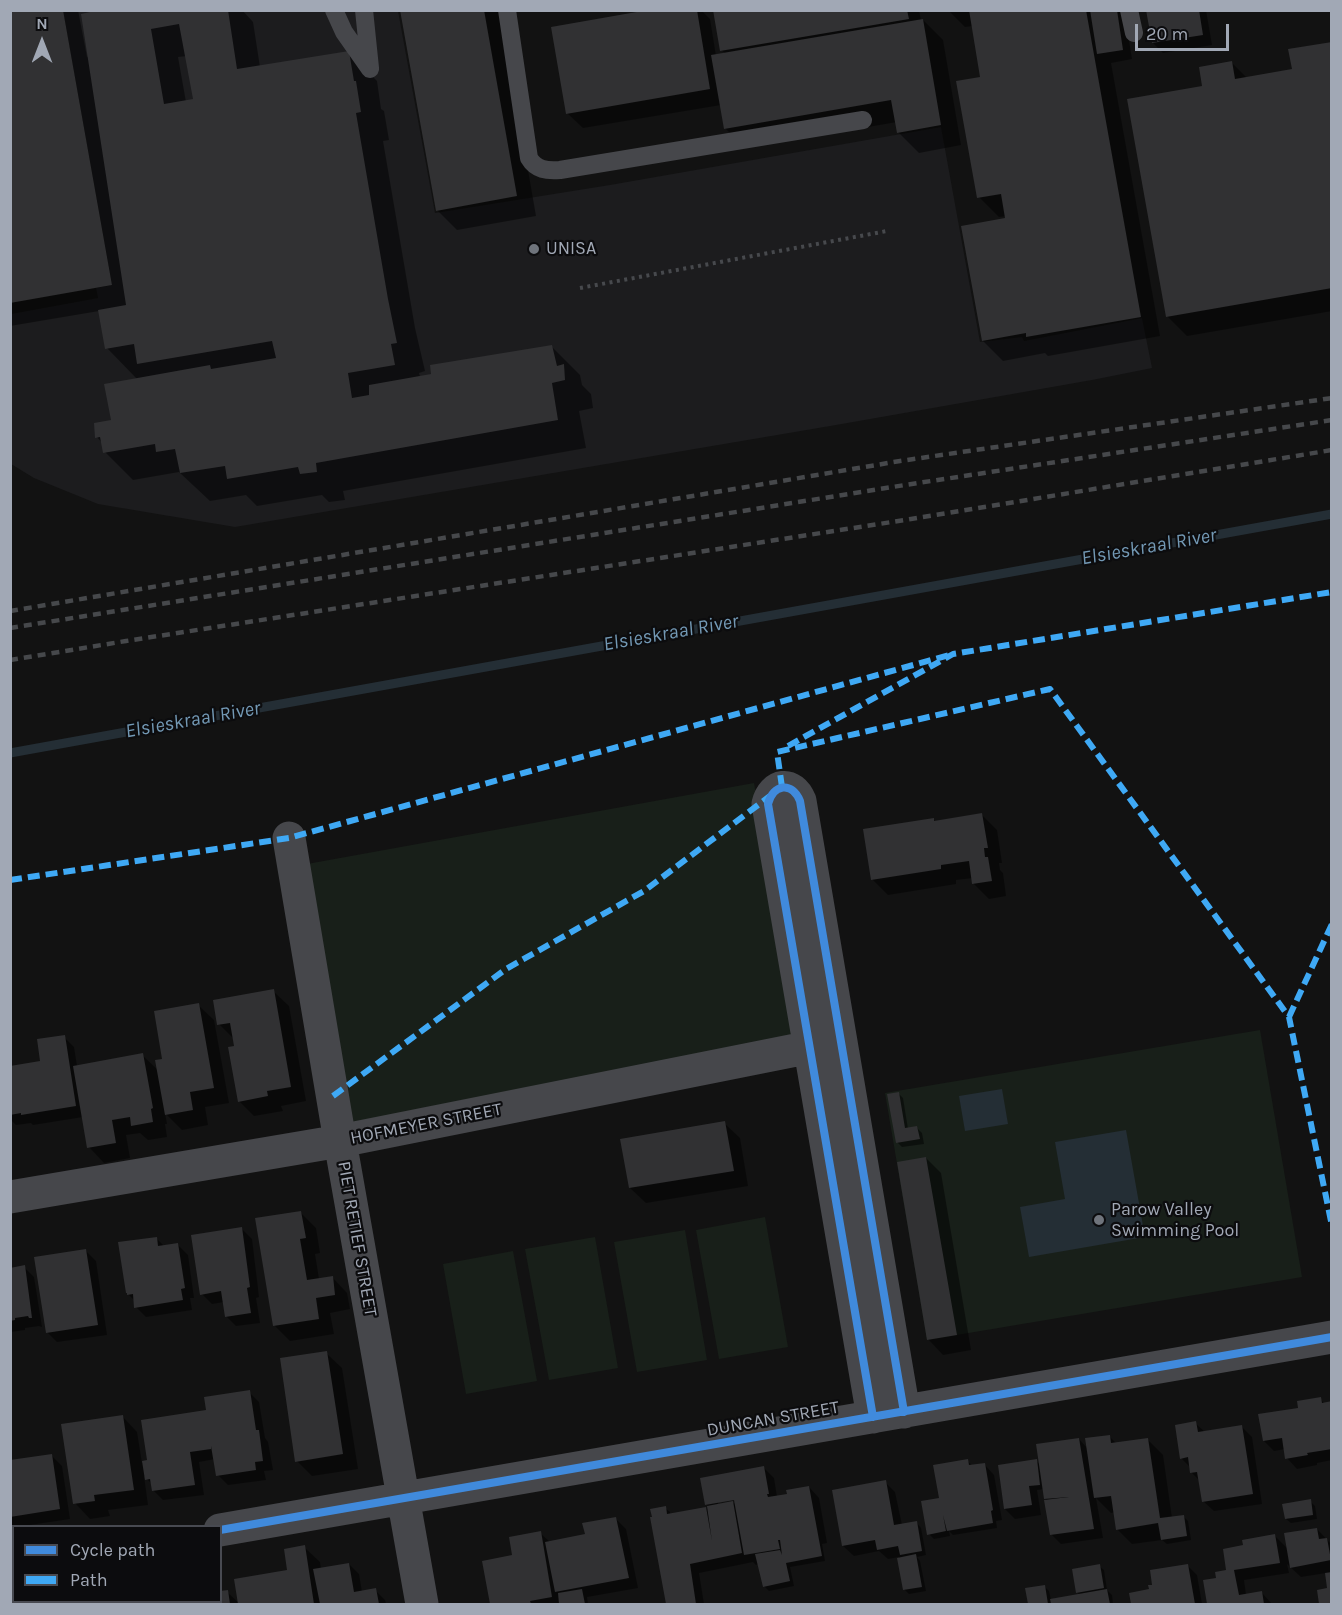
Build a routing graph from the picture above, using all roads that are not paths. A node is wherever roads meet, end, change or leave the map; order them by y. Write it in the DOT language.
graph roads {
  1 [pos="334,10"];
  2 [pos="364,10"];
  3 [pos="507,10"];
  4 [pos="1129,10"];
  5 [pos="1134,33"];
  6 [pos="862,120"];
  7 [pos="289,838"];
  8 [pos="825,1044"];
  9 [pos="340,1141"];
  10 [pos="10,1197"];
  11 [pos="1332,1337"];
  12 [pos="888,1414"];
  13 [pos="402,1499"];
  14 [pos="222,1530"];
  15 [pos="422,1605"];
  1 -- 2 [label="lane"];
  3 -- 6 [label="lane"];
  4 -- 5 [label="lane"];
  7 -- 9 [label="street, PIET RETIEF STREET"];
  8 -- 8 [label="street"];
  8 -- 9 [label="street, HOFMEYER STREET"];
  8 -- 12 [label="street"];
  9 -- 10 [label="street, HOFMEYER STREET"];
  9 -- 13 [label="street, PIET RETIEF STREET"];
  11 -- 12 [label="street, DUNCAN STREET"];
  12 -- 13 [label="street, DUNCAN STREET"];
  13 -- 14 [label="street, DUNCAN STREET"];
  13 -- 15 [label="street, PIET RETIEF STREET"];
}
